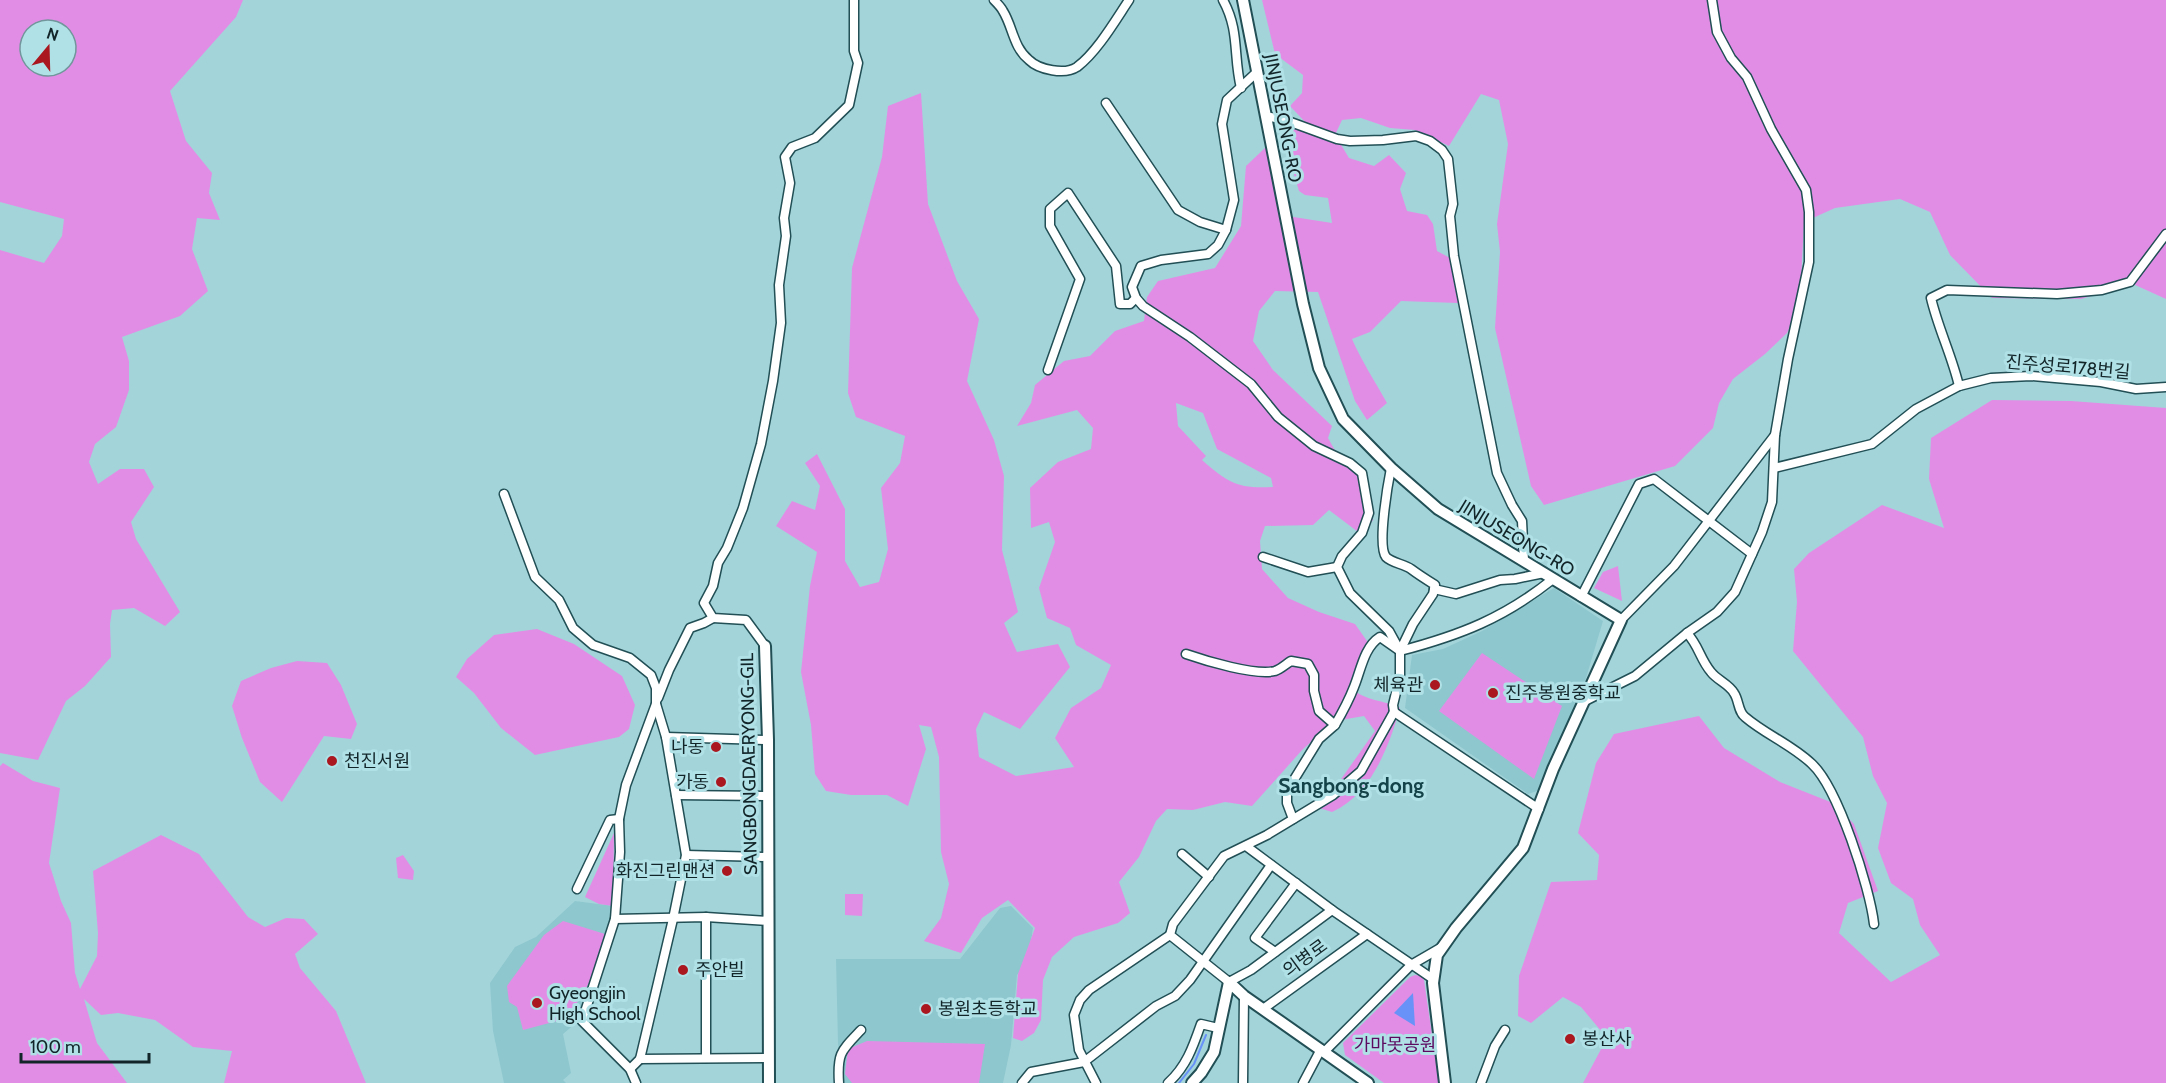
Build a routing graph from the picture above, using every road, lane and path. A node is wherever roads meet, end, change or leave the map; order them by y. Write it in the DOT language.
graph roads {
  1 [pos="854,0"];
  2 [pos="994,0"];
  3 [pos="1129,0"];
  4 [pos="1223,0"];
  5 [pos="1243,0"];
  6 [pos="1712,0"];
  7 [pos="1257,72"];
  8 [pos="1241,88"];
  9 [pos="1106,103"];
  10 [pos="1266,116"];
  11 [pos="1226,230"];
  12 [pos="2166,234"];
  13 [pos="1136,298"];
  14 [pos="1048,370"];
  15 [pos="1959,386"];
  16 [pos="2166,387"];
  17 [pos="1775,435"];
  18 [pos="1391,468"];
  19 [pos="1774,468"];
  20 [pos="504,494"];
  21 [pos="1710,522"];
  22 [pos="1752,554"];
  23 [pos="1263,557"];
  24 [pos="1524,561"];
  25 [pos="1337,567"];
  26 [pos="1549,576"];
  27 [pos="1434,590"];
  28 [pos="1581,597"];
  29 [pos="713,618"];
  30 [pos="1621,620"];
  31 [pos="1687,633"];
  32 [pos="765,646"];
  33 [pos="1400,651"];
  34 [pos="1186,654"];
  35 [pos="1583,702"];
  36 [pos="656,704"];
  37 [pos="1394,712"];
  38 [pos="1335,725"];
  39 [pos="666,737"];
  40 [pos="768,740"];
  41 [pos="676,795"];
  42 [pos="768,796"];
  43 [pos="1539,809"];
  44 [pos="619,819"];
  45 [pos="1293,819"];
  46 [pos="1246,846"];
  47 [pos="1182,854"];
  48 [pos="686,855"];
  49 [pos="768,857"];
  50 [pos="1271,865"];
  51 [pos="1209,877"];
  52 [pos="1296,883"];
  53 [pos="577,889"];
  54 [pos="1332,910"];
  55 [pos="706,917"];
  56 [pos="615,919"];
  57 [pos="673,919"];
  58 [pos="769,921"];
  59 [pos="1874,924"];
  60 [pos="1367,934"];
  61 [pos="1170,935"];
  62 [pos="1442,947"];
  63 [pos="1275,952"];
  64 [pos="1202,963"];
  65 [pos="1411,964"];
  66 [pos="1229,982"];
  67 [pos="1433,983"];
  68 [pos="1244,996"];
  69 [pos="1263,1009"];
  70 [pos="1218,1029"];
  71 [pos="861,1030"];
  72 [pos="1505,1030"];
  73 [pos="1322,1050"];
  74 [pos="769,1058"];
  75 [pos="640,1059"];
  76 [pos="706,1059"];
  77 [pos="1084,1062"];
  78 [pos="630,1069"];
  79 [pos="636,1083"];
  80 [pos="770,1083"];
  81 [pos="839,1083"];
  82 [pos="1022,1083"];
  83 [pos="1096,1083"];
  84 [pos="1167,1083"];
  85 [pos="1192,1083"];
  86 [pos="1243,1083"];
  87 [pos="1304,1083"];
  88 [pos="1368,1083"];
  89 [pos="1445,1083"];
  90 [pos="1481,1083"];
  1 -- 29 [label="street"];
  2 -- 3 [label="street"];
  4 -- 8 [label="street"];
  5 -- 7 [label="main road, JINJUSEONG-RO"];
  6 -- 17 [label="street"];
  7 -- 8 [label="street"];
  7 -- 10 [label="main road, JINJUSEONG-RO"];
  8 -- 11 [label="street"];
  9 -- 11 [label="street"];
  10 -- 18 [label="main road, JINJUSEONG-RO"];
  10 -- 24 [label="street"];
  11 -- 13 [label="street"];
  12 -- 15 [label="street"];
  13 -- 14 [label="street"];
  13 -- 25 [label="street"];
  15 -- 16 [label="street, 진주성로178번길"];
  15 -- 19 [label="street, 진주성로178번길"];
  17 -- 19 [label="street"];
  17 -- 21 [label="street"];
  18 -- 24 [label="main road, JINJUSEONG-RO"];
  18 -- 27 [label="street"];
  19 -- 22 [label="street"];
  20 -- 36 [label="street"];
  21 -- 22 [label="street"];
  21 -- 28 [label="street"];
  21 -- 30 [label="street"];
  22 -- 31 [label="street"];
  23 -- 25 [label="street"];
  24 -- 26 [label="main road, JINJUSEONG-RO"];
  25 -- 33 [label="street"];
  26 -- 27 [label="street"];
  26 -- 28 [label="main road, JINJUSEONG-RO"];
  26 -- 33 [label="street"];
  27 -- 33 [label="street"];
  28 -- 30 [label="main road, JINJUSEONG-RO"];
  29 -- 32 [label="street, SANGBONGDAERYONG-GIL"];
  29 -- 36 [label="street"];
  30 -- 35 [label="main road"];
  31 -- 35 [label="street"];
  31 -- 59 [label="street"];
  32 -- 40 [label="main road, SANGBONGDAERYONG-GIL"];
  33 -- 37 [label="street"];
  33 -- 38 [label="street"];
  34 -- 38 [label="street"];
  35 -- 43 [label="main road"];
  36 -- 39 [label="street"];
  36 -- 44 [label="street"];
  37 -- 43 [label="street"];
  37 -- 45 [label="street"];
  38 -- 45 [label="street"];
  39 -- 40 [label="street"];
  39 -- 41 [label="street"];
  40 -- 42 [label="main road, SANGBONGDAERYONG-GIL"];
  41 -- 42 [label="street"];
  41 -- 48 [label="street"];
  42 -- 49 [label="main road, SANGBONGDAERYONG-GIL"];
  43 -- 62 [label="main road"];
  44 -- 53 [label="street"];
  44 -- 56 [label="street"];
  45 -- 46 [label="street"];
  46 -- 50 [label="street"];
  46 -- 51 [label="street"];
  47 -- 51 [label="street"];
  48 -- 49 [label="street"];
  48 -- 57 [label="street"];
  49 -- 58 [label="main road, SANGBONGDAERYONG-GIL"];
  50 -- 52 [label="street"];
  50 -- 64 [label="street"];
  51 -- 61 [label="street"];
  52 -- 54 [label="street"];
  52 -- 63 [label="street"];
  54 -- 60 [label="street"];
  54 -- 63 [label="street"];
  55 -- 57 [label="street"];
  55 -- 58 [label="street"];
  55 -- 76 [label="street"];
  56 -- 57 [label="street"];
  56 -- 78 [label="street"];
  57 -- 75 [label="street"];
  58 -- 74 [label="main road, SANGBONGDAERYONG-GIL"];
  60 -- 65 [label="street"];
  60 -- 69 [label="street, 의병로"];
  61 -- 64 [label="street"];
  61 -- 77 [label="street"];
  62 -- 65 [label="street"];
  62 -- 67 [label="main road"];
  63 -- 66 [label="street"];
  64 -- 66 [label="street"];
  64 -- 77 [label="street"];
  65 -- 67 [label="street"];
  65 -- 73 [label="street"];
  66 -- 68 [label="main road"];
  66 -- 70 [label="main road"];
  67 -- 89 [label="main road"];
  68 -- 69 [label="main road"];
  68 -- 86 [label="street"];
  69 -- 73 [label="main road"];
  70 -- 84 [label="street"];
  70 -- 85 [label="main road"];
  71 -- 81 [label="street"];
  72 -- 90 [label="street"];
  73 -- 87 [label="street"];
  73 -- 88 [label="main road"];
  74 -- 76 [label="street"];
  74 -- 80 [label="main road, SANGBONGDAERYONG-GIL"];
  75 -- 76 [label="street"];
  75 -- 78 [label="street"];
  77 -- 82 [label="street"];
  77 -- 83 [label="street"];
  78 -- 79 [label="street"];
}
